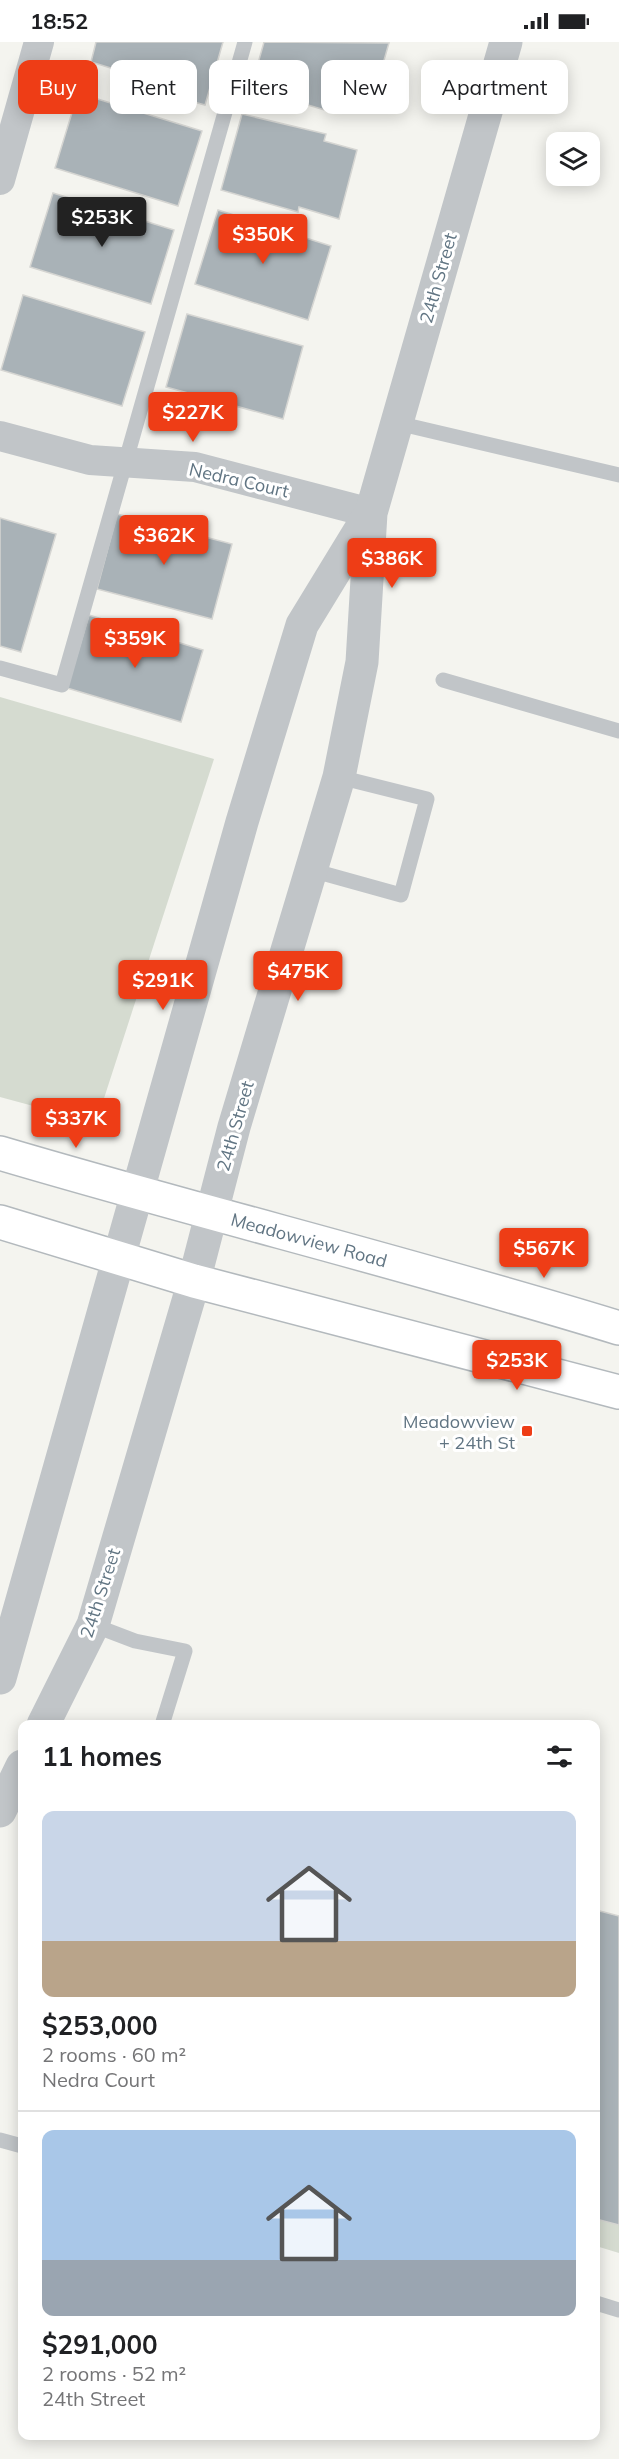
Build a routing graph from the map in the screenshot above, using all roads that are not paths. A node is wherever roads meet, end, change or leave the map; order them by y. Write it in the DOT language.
graph roads {
  1 [pos="39,42"];
  2 [pos="245,42"];
  3 [pos="506,42"];
  4 [pos="0,180"];
  5 [pos="397,423"];
  6 [pos="0,436"];
  7 [pos="125,464"];
  8 [pos="619,475"];
  9 [pos="370,513"];
  10 [pos="0,668"];
  11 [pos="443,680"];
  12 [pos="619,731"];
  13 [pos="339,777"];
  14 [pos="311,870"];
  15 [pos="0,1153"];
  16 [pos="138,1193"];
  17 [pos="210,1215"];
  18 [pos="0,1222"];
  19 [pos="121,1259"];
  20 [pos="194,1281"];
  21 [pos="619,1328"];
  22 [pos="619,1392"];
  23 [pos="93,1624"];
  24 [pos="0,1678"];
  25 [pos="45,1720"];
  26 [pos="164,1720"];
  27 [pos="18,1774"];
  28 [pos="0,1811"];
  29 [pos="0,2140"];
  30 [pos="18,2145"];
  31 [pos="600,2304"];
  32 [pos="619,2310"];
  1 -- 4 [label="street"];
  2 -- 7 [label="lane"];
  3 -- 5 [label="street, 24th Street"];
  5 -- 8 [label="lane"];
  5 -- 9 [label="street, 24th Street"];
  6 -- 7 [label="street, Nedra Court"];
  7 -- 9 [label="street, Nedra Court"];
  7 -- 10 [label="lane"];
  9 -- 13 [label="street, 24th Street"];
  9 -- 16 [label="street, 24th Street"];
  11 -- 12 [label="lane"];
  13 -- 14 [label="street, 24th Street"];
  13 -- 14 [label="lane"];
  14 -- 17 [label="street, 24th Street"];
  15 -- 16 [label="main road, Meadowview Road"];
  16 -- 17 [label="main road, Meadowview Road"];
  16 -- 19 [label="street, 24th Street"];
  17 -- 20 [label="street, 24th Street"];
  17 -- 21 [label="main road, Meadowview Road"];
  18 -- 19 [label="main road"];
  19 -- 20 [label="main road"];
  19 -- 24 [label="street, 24th Street"];
  20 -- 22 [label="main road"];
  20 -- 23 [label="street, 24th Street"];
  23 -- 25 [label="street, 24th Street"];
  23 -- 26 [label="lane"];
  27 -- 28 [label="street"];
  29 -- 30 [label="lane"];
  31 -- 32 [label="lane"];
}
